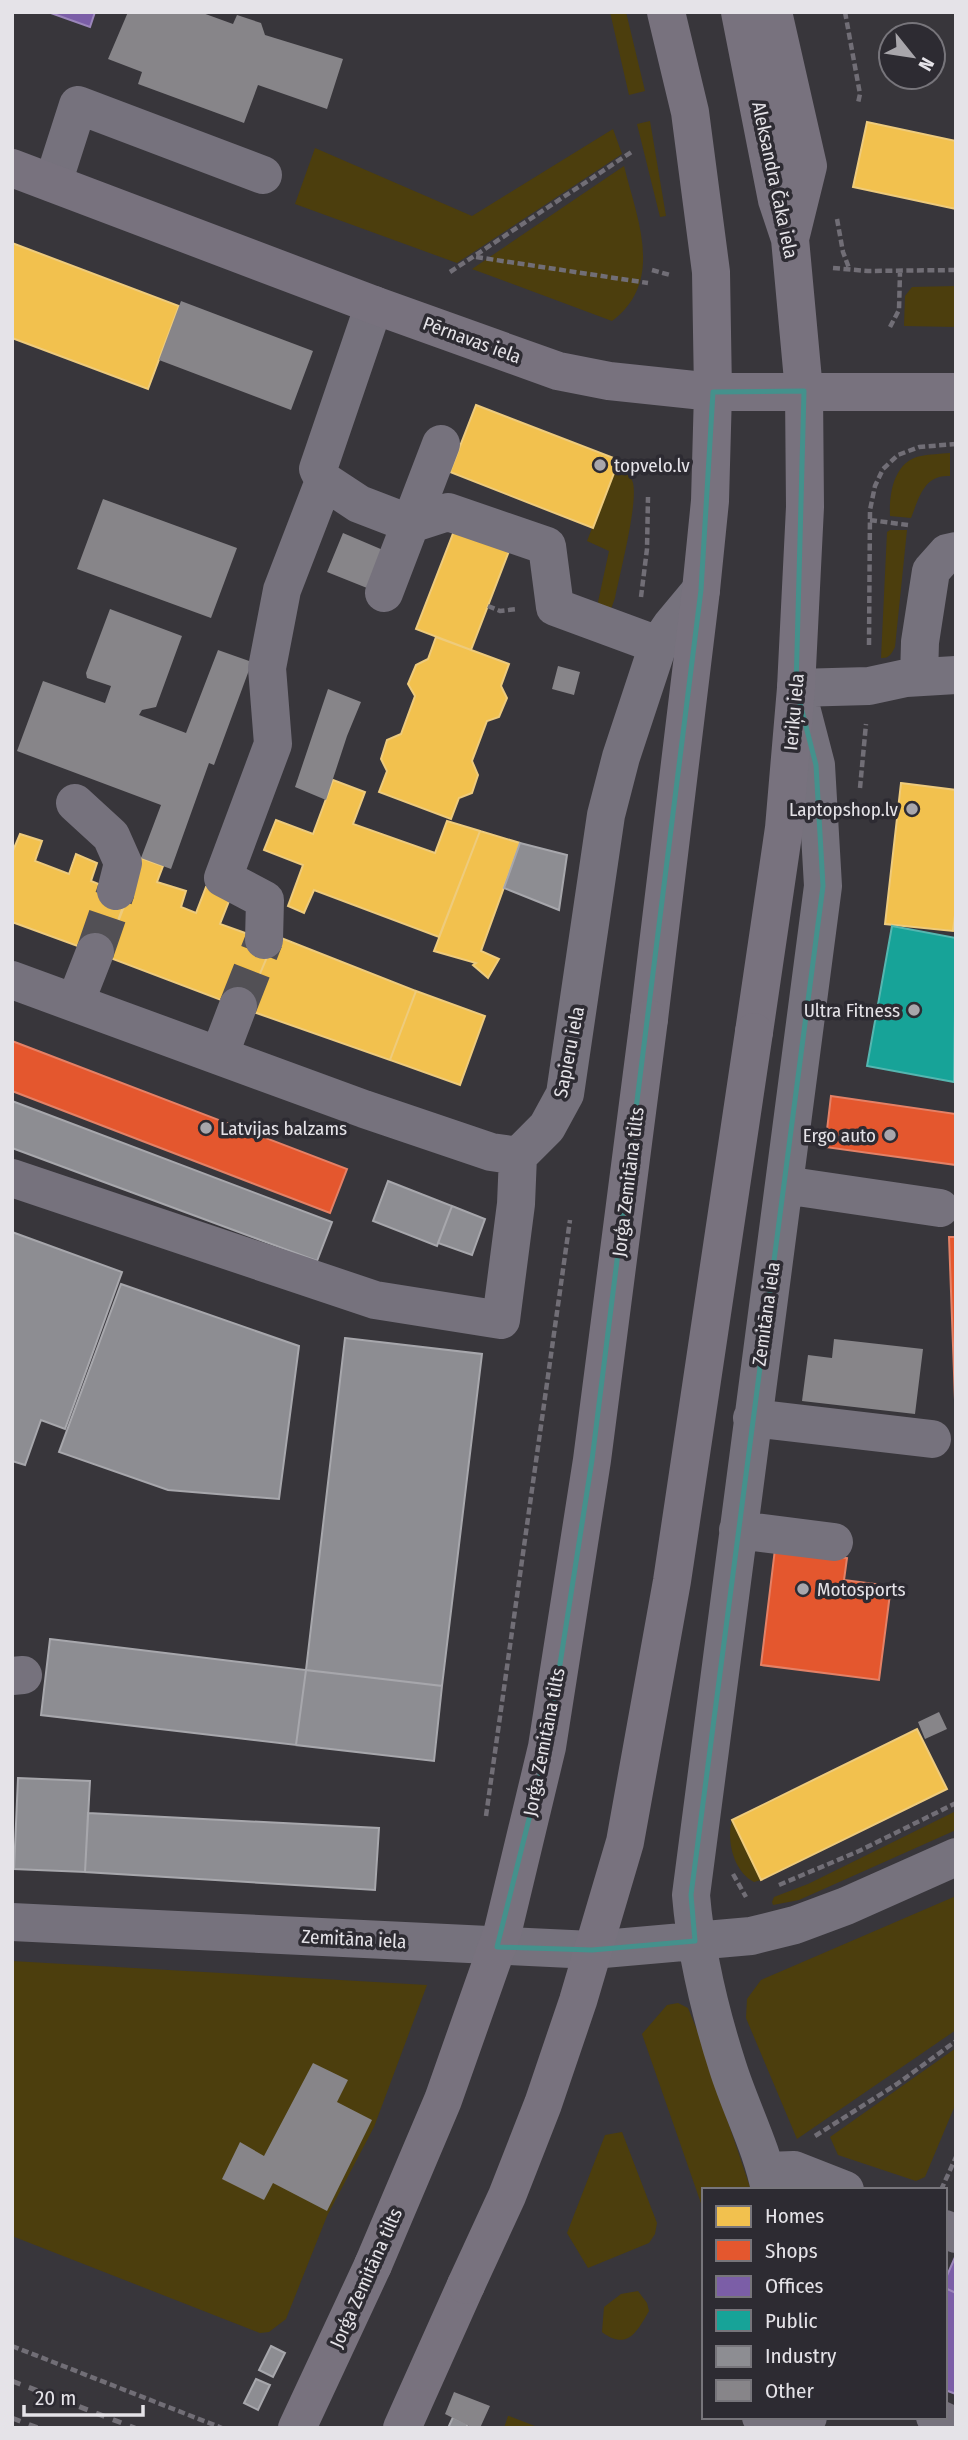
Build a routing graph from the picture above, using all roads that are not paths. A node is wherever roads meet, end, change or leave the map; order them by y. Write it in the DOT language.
graph roads {
  1 [pos="666,12"];
  2 [pos="740,12"];
  3 [pos="773,12"];
  4 [pos="12,168"];
  5 [pos="263,175"];
  6 [pos="53,183"];
  7 [pos="790,239"];
  8 [pos="374,305"];
  9 [pos="713,391"];
  10 [pos="804,391"];
  11 [pos="956,392"];
  12 [pos="441,444"];
  13 [pos="324,481"];
  14 [pos="411,524"];
  15 [pos="956,551"];
  16 [pos="701,590"];
  17 [pos="384,593"];
  18 [pos="658,645"];
  19 [pos="921,678"];
  20 [pos="796,688"];
  21 [pos="956,702"];
  22 [pos="75,803"];
  23 [pos="116,891"];
  24 [pos="264,940"];
  25 [pos="94,952"];
  26 [pos="12,980"];
  27 [pos="75,1003"];
  28 [pos="238,1006"];
  29 [pos="219,1056"];
  30 [pos="518,1156"];
  31 [pos="12,1178"];
  32 [pos="784,1185"];
  33 [pos="940,1208"];
  34 [pos="752,1418"];
  35 [pos="932,1439"];
  36 [pos="738,1530"];
  37 [pos="834,1542"];
  38 [pos="956,1857"];
  39 [pos="12,1922"];
  40 [pos="695,1941"];
  41 [pos="768,2180"];
  42 [pos="840,2188"];
  43 [pos="766,2419"];
  44 [pos="806,2419"];
  45 [pos="939,2419"];
  46 [pos="956,2427"];
  47 [pos="297,2428"];
  48 [pos="402,2428"];
  1 -- 9 [label="main road"];
  2 -- 7 [label="main road, Aleksandra Čaka iela"];
  3 -- 7 [label="main road"];
  4 -- 6 [label="main road, Pērnavas iela"];
  5 -- 6 [label="street"];
  6 -- 8 [label="main road, Pērnavas iela"];
  7 -- 10 [label="main road, Aleksandra Čaka iela"];
  8 -- 9 [label="main road, Pērnavas iela"];
  8 -- 13 [label="street"];
  9 -- 10 [label="main road, Pērnavas iela"];
  9 -- 16 [label="main road"];
  10 -- 11 [label="main road, Pērnavas iela"];
  10 -- 20 [label="main road, Ieriķu iela"];
  12 -- 14 [label="street"];
  13 -- 14 [label="street"];
  13 -- 24 [label="street"];
  14 -- 17 [label="street"];
  14 -- 18 [label="street"];
  15 -- 19 [label="street"];
  16 -- 18 [label="street, Sapieru iela"];
  16 -- 47 [label="main road, Jorģa Zemitāna tilts, bridge"];
  18 -- 30 [label="street, Sapieru iela"];
  19 -- 20 [label="street"];
  19 -- 21 [label="street"];
  20 -- 32 [label="street, Zemitāna iela"];
  20 -- 48 [label="main road, Ieriķu iela, bridge"];
  22 -- 23 [label="street"];
  25 -- 27 [label="street"];
  26 -- 27 [label="street"];
  27 -- 29 [label="street"];
  28 -- 29 [label="street"];
  29 -- 30 [label="street"];
  30 -- 31 [label="street"];
  32 -- 33 [label="street"];
  32 -- 34 [label="street, Zemitāna iela"];
  34 -- 35 [label="street"];
  34 -- 36 [label="street, Zemitāna iela"];
  36 -- 37 [label="street"];
  36 -- 40 [label="street, Zemitāna iela"];
  38 -- 40 [label="street, Zemitāna iela"];
  39 -- 40 [label="street, Zemitāna iela"];
  40 -- 41 [label="street"];
  41 -- 42 [label="street"];
  43 -- 44 [label="street"];
  45 -- 46 [label="street"];
}
